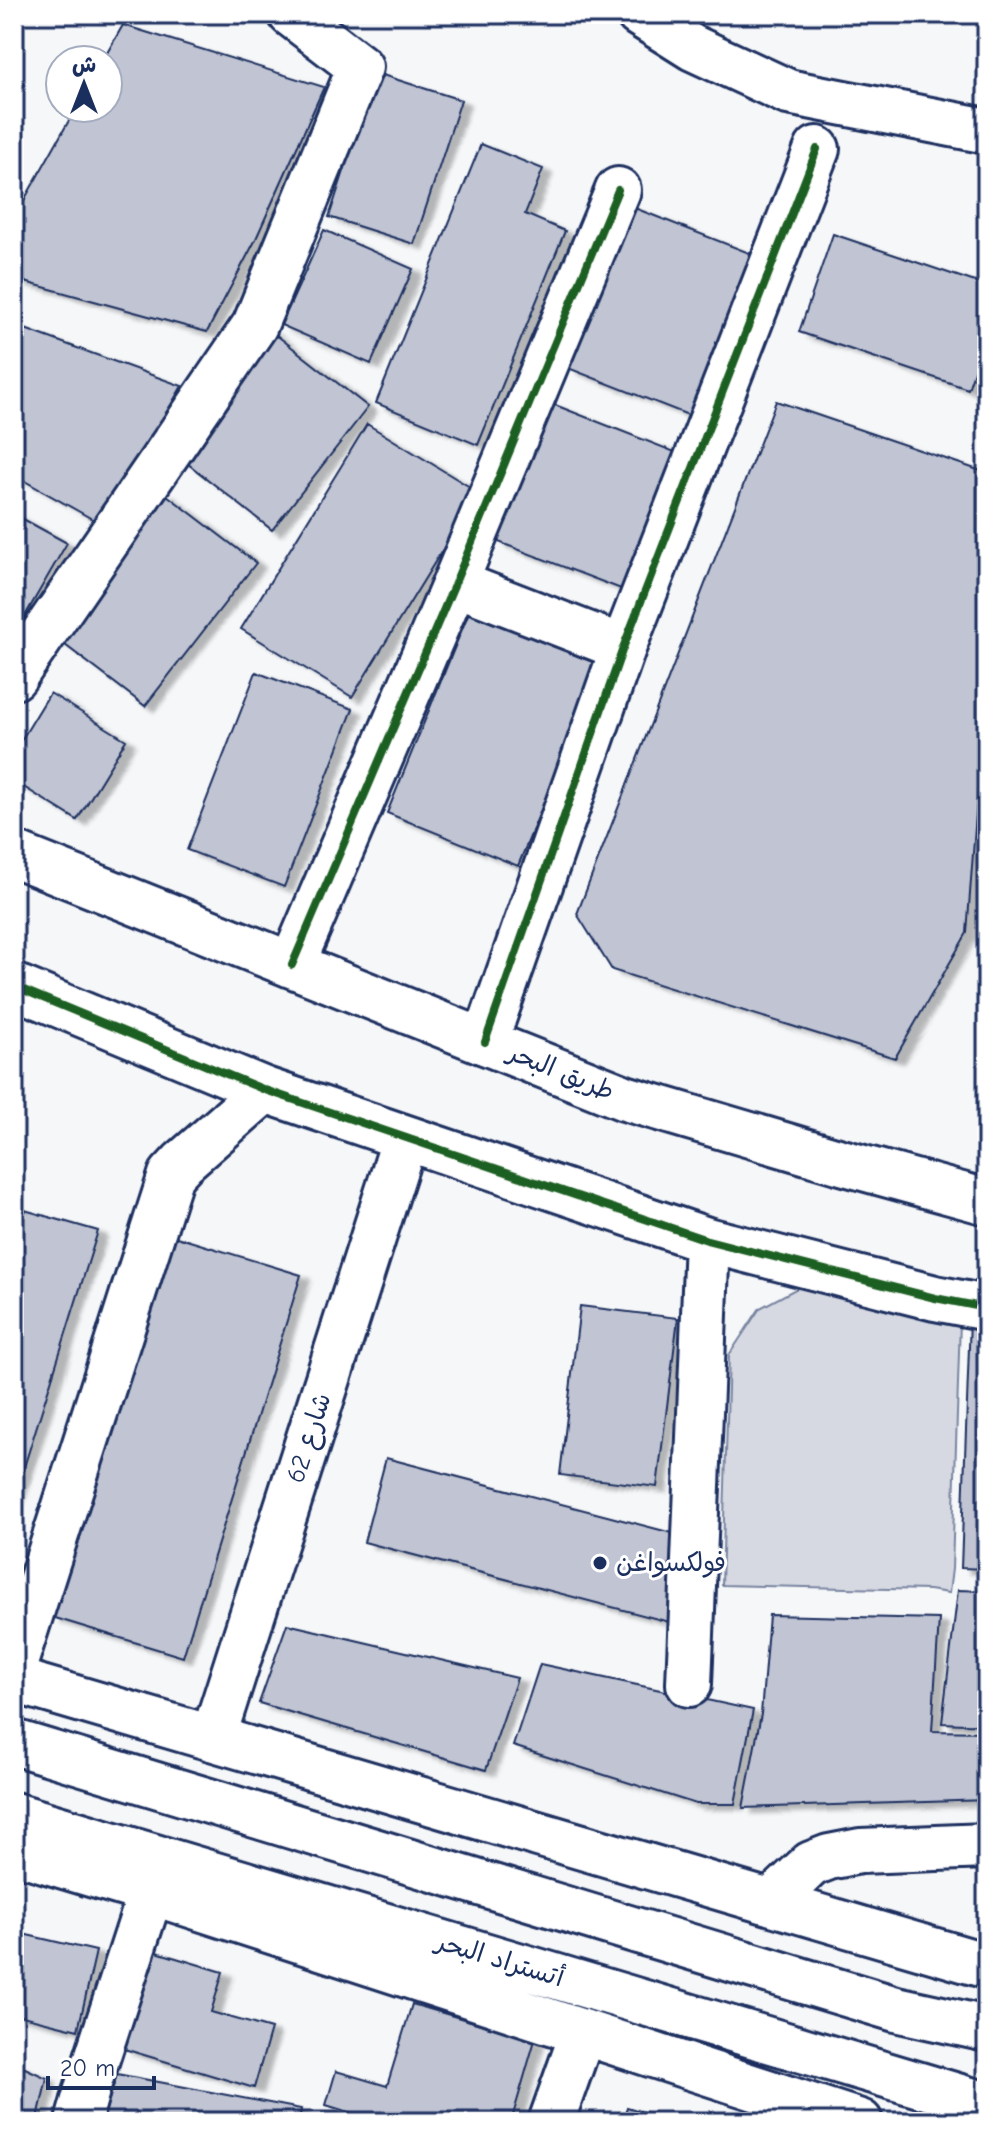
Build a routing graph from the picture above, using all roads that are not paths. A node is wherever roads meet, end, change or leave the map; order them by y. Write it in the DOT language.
graph roads {
  1 [pos="291,14"];
  2 [pos="639,14"];
  3 [pos="987,131"];
  4 [pos="817,149"];
  5 [pos="618,190"];
  6 [pos="455,583"];
  7 [pos="623,648"];
  8 [pos="14,677"];
  9 [pos="14,854"];
  10 [pos="292,965"];
  11 [pos="14,986"];
  12 [pos="485,1042"];
  13 [pos="265,1090"];
  14 [pos="405,1138"];
  15 [pos="987,1202"];
  16 [pos="707,1240"];
  17 [pos="987,1308"];
  18 [pos="14,1666"];
  19 [pos="14,1680"];
  20 [pos="689,1684"];
  21 [pos="213,1738"];
  22 [pos="14,1742"];
  23 [pos="14,1815"];
  24 [pos="987,1846"];
  25 [pos="14,1851"];
  26 [pos="151,1892"];
  27 [pos="771,1902"];
  28 [pos="987,1966"];
  29 [pos="987,2029"];
  30 [pos="583,2032"];
  31 [pos="987,2105"];
  32 [pos="78,2122"];
  33 [pos="551,2122"];
  34 [pos="860,2122"];
  1 -- 8 [label="main road"];
  2 -- 3 [label="main road"];
  4 -- 7 [label="main road"];
  5 -- 6 [label="main road"];
  6 -- 7 [label="main road"];
  6 -- 10 [label="main road"];
  7 -- 12 [label="main road"];
  9 -- 10 [label="main road, طريق البحر"];
  10 -- 12 [label="main road, طريق البحر"];
  11 -- 13 [label="main road"];
  12 -- 15 [label="main road, طريق البحر"];
  13 -- 14 [label="main road"];
  13 -- 18 [label="main road"];
  14 -- 16 [label="main road"];
  14 -- 21 [label="main road, شارع 62"];
  16 -- 17 [label="main road"];
  16 -- 20 [label="main road"];
  19 -- 21 [label="main road"];
  21 -- 27 [label="main road"];
  22 -- 29 [label="main road"];
  23 -- 31 [label="main road, أتستراد البحر"];
  24 -- 27 [label="main road"];
  25 -- 26 [label="main road"];
  26 -- 30 [label="main road"];
  26 -- 32 [label="main road"];
  27 -- 28 [label="main road"];
  30 -- 33 [label="main road"];
  30 -- 34 [label="main road"];
}
